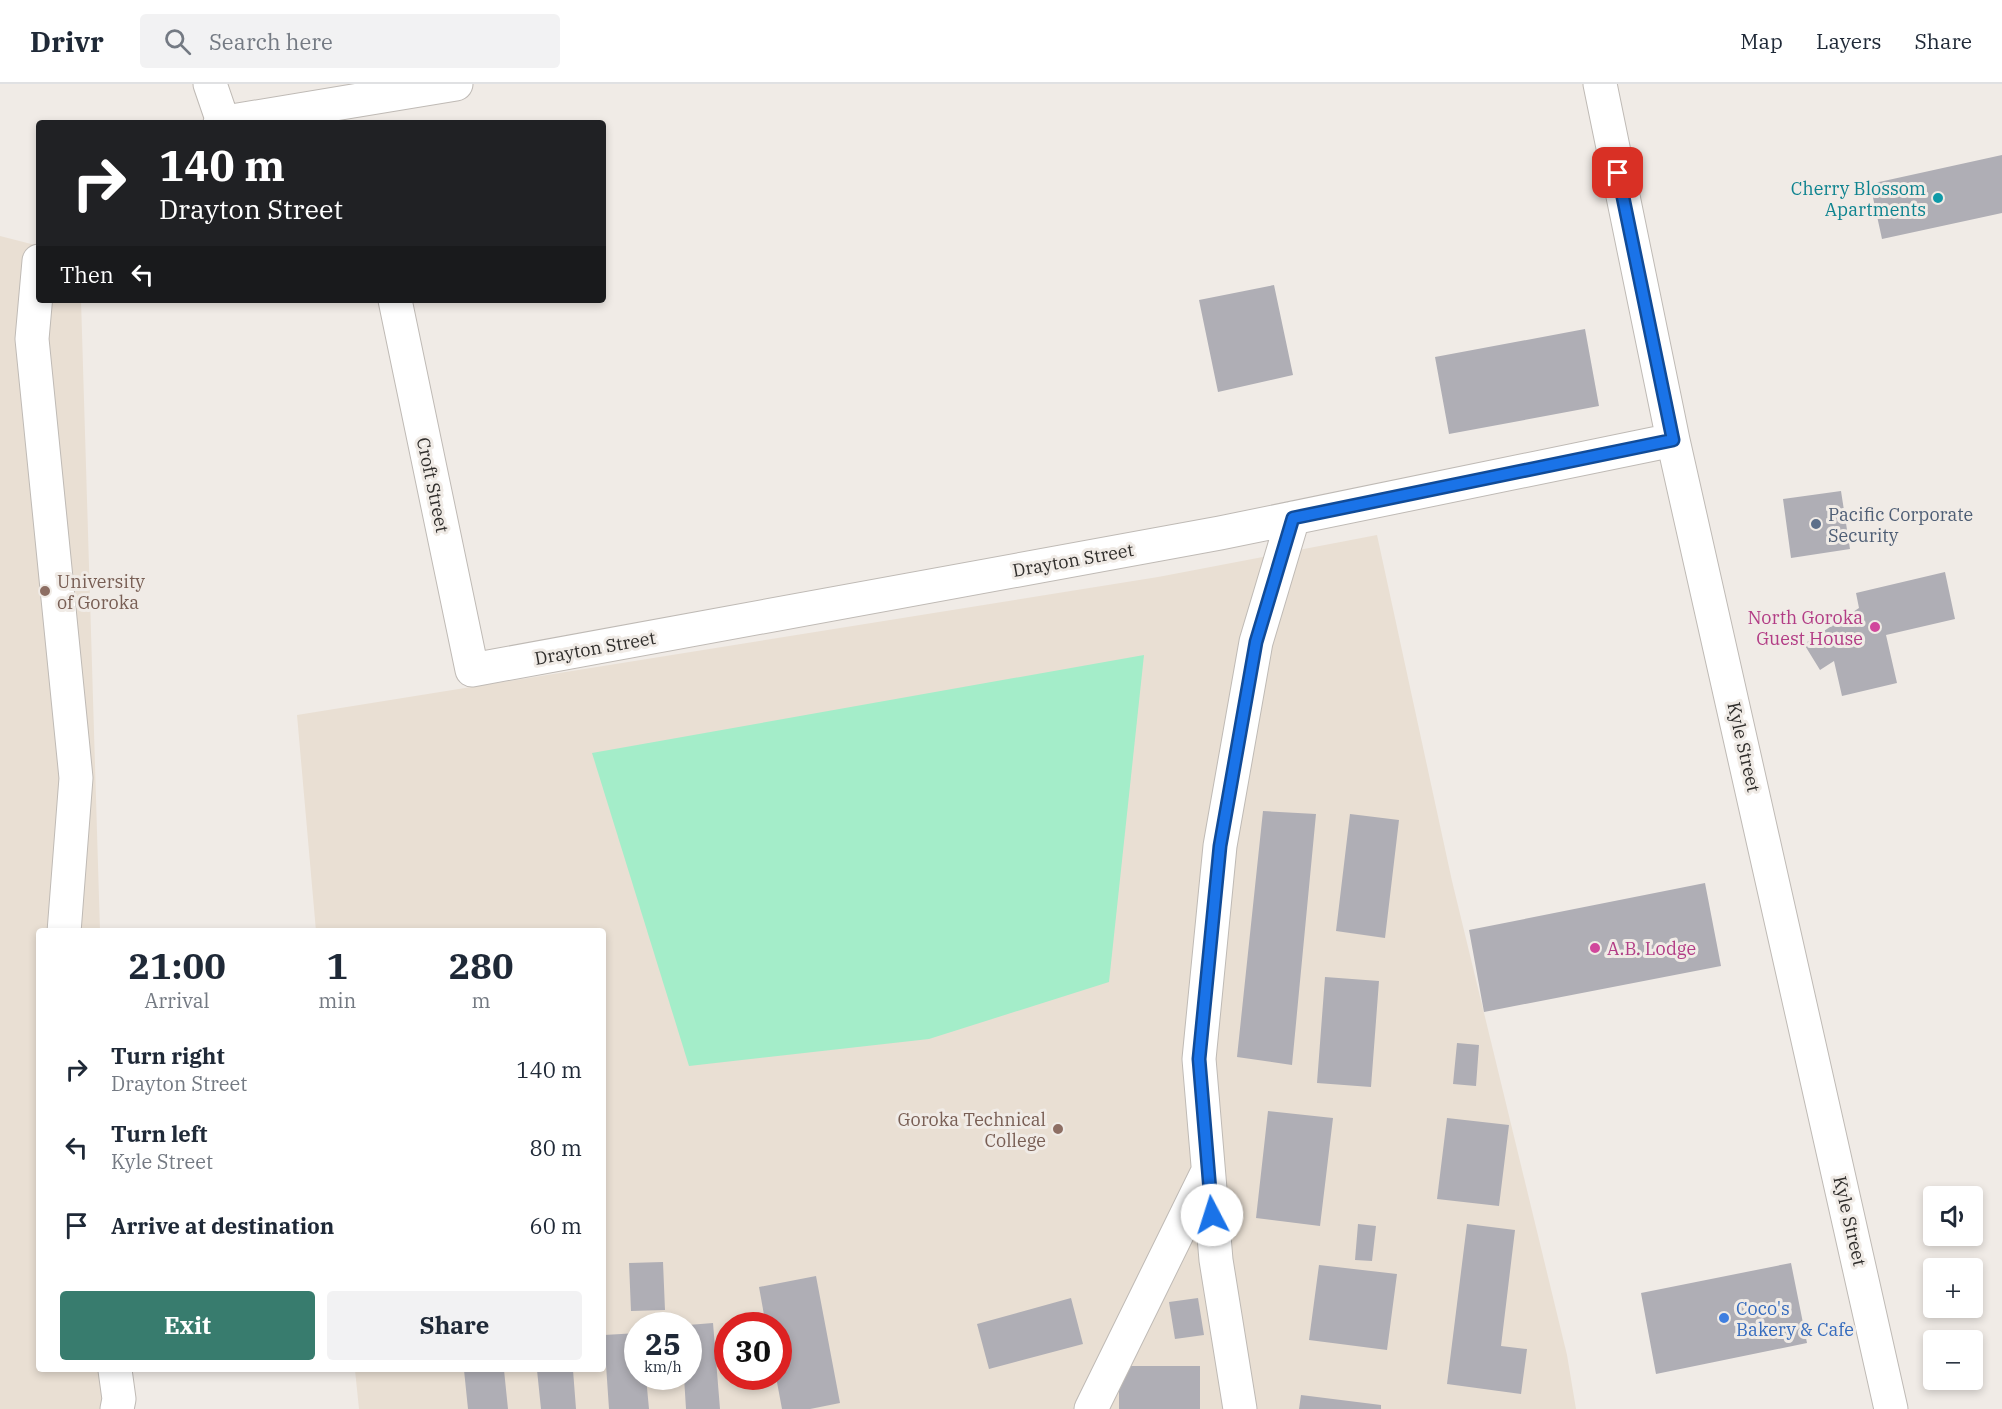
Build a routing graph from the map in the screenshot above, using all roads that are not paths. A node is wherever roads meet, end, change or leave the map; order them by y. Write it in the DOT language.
graph roads {
  1 [pos="210,84"];
  2 [pos="456,84"];
  3 [pos="1600,84"];
  4 [pos="356,112"];
  5 [pos="220,120"];
  6 [pos="248,120"];
  7 [pos="36,294"];
  8 [pos="396,303"];
  9 [pos="1673,440"];
  10 [pos="1293,518"];
  11 [pos="471,670"];
  12 [pos="64,928"];
  13 [pos="1208,1169"];
  14 [pos="115,1372"];
  15 [pos="117,1409"];
  16 [pos="1091,1409"];
  17 [pos="1240,1409"];
  18 [pos="1891,1409"];
  1 -- 5 [label="street"];
  2 -- 4 [label="street"];
  3 -- 9 [label="street, Kyle Street"];
  4 -- 6 [label="street"];
  7 -- 12 [label="street"];
  8 -- 11 [label="street, Croft Street"];
  9 -- 10 [label="street, Drayton Street"];
  9 -- 18 [label="street, Kyle Street"];
  10 -- 11 [label="street, Drayton Street"];
  10 -- 13 [label="street"];
  13 -- 16 [label="street"];
  13 -- 17 [label="street"];
  14 -- 15 [label="street"];
}
